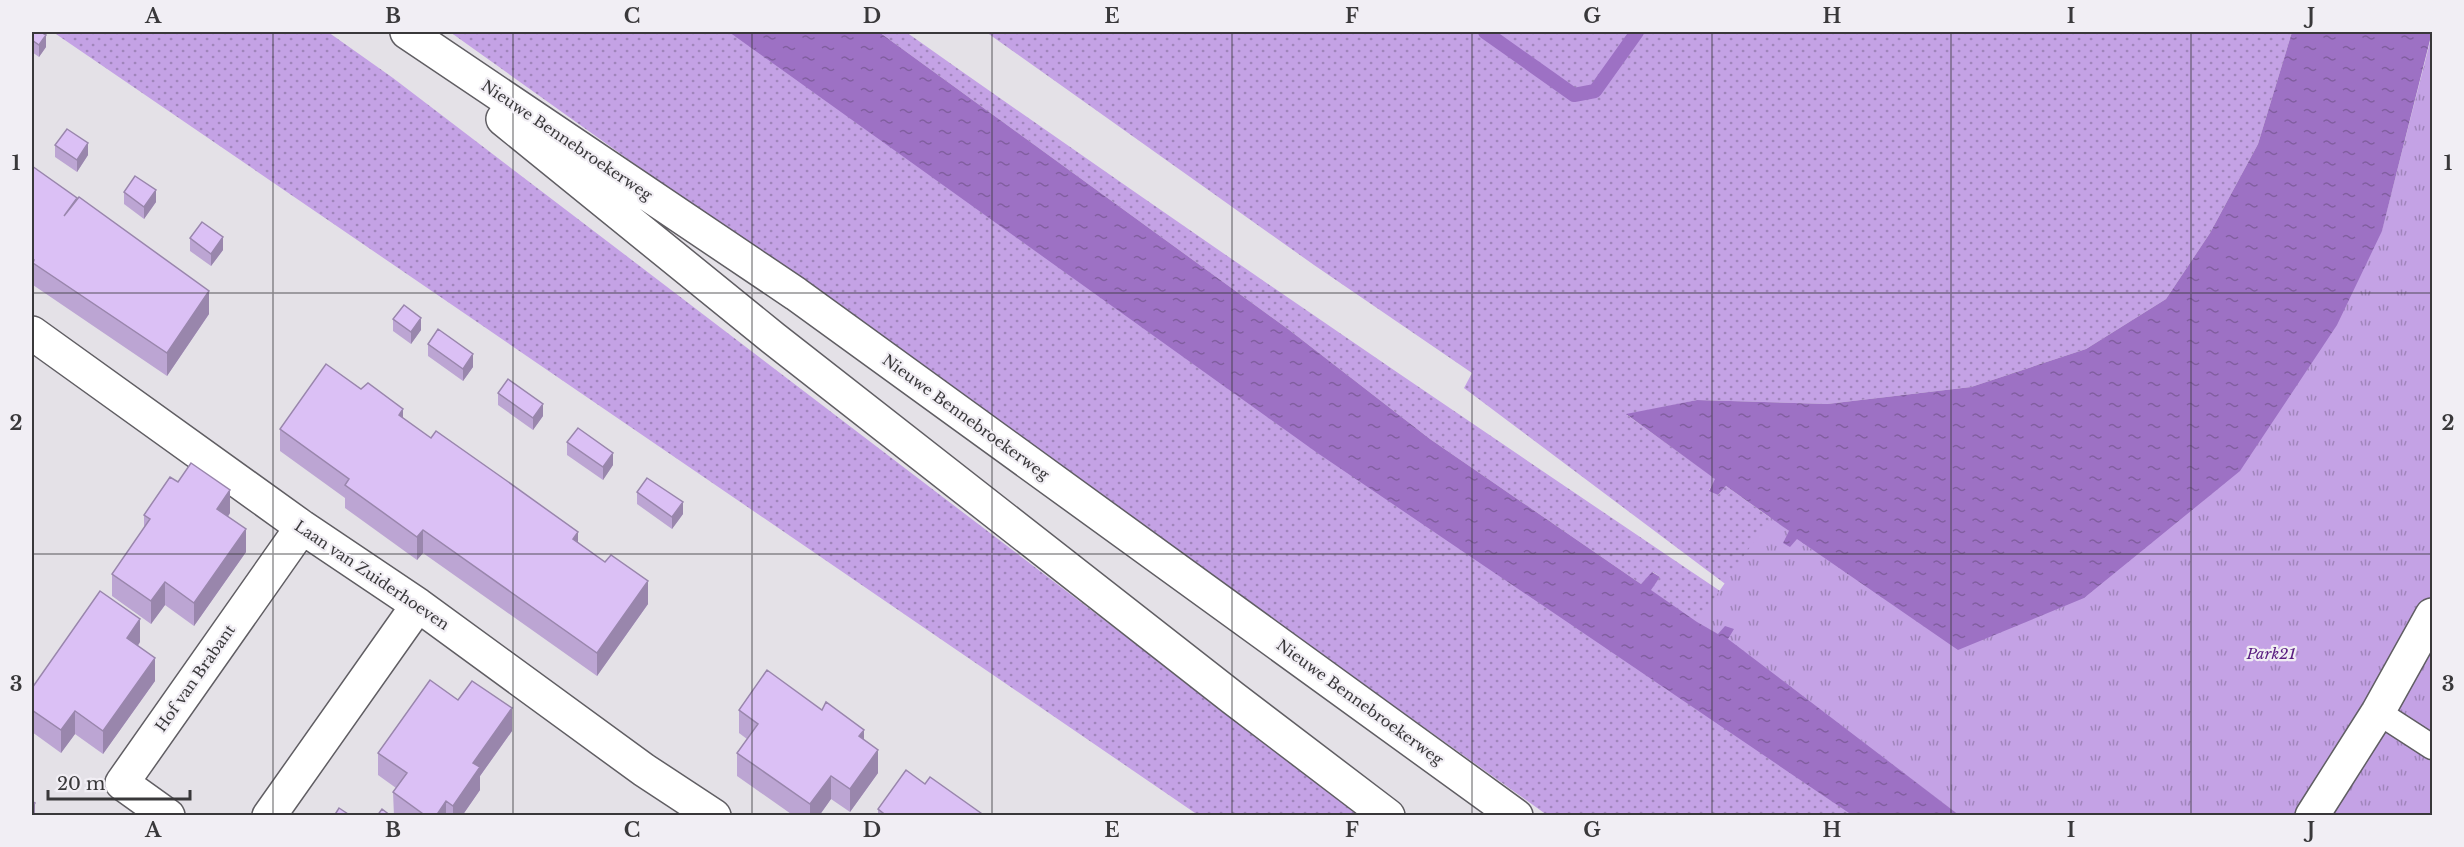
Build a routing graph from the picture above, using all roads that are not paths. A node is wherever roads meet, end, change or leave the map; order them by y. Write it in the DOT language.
graph roads {
  1 [pos="394,32"];
  2 [pos="407,32"];
  3 [pos="32,333"];
  4 [pos="302,527"];
  5 [pos="418,605"];
  6 [pos="2433,615"];
  7 [pos="2378,712"];
  8 [pos="2433,747"];
  9 [pos="168,816"];
  10 [pos="269,816"];
  11 [pos="714,816"];
  12 [pos="1388,816"];
  13 [pos="1516,816"];
  14 [pos="2312,816"];
  1 -- 12 [label="main road, Nieuwe Bennebroekerweg"];
  2 -- 13 [label="main road, Nieuwe Bennebroekerweg"];
  3 -- 4 [label="main road, Laan van Zuiderhoeven"];
  4 -- 5 [label="main road, Laan van Zuiderhoeven"];
  4 -- 9 [label="main road, Hof van Brabant"];
  5 -- 10 [label="main road"];
  5 -- 11 [label="main road, Laan van Zuiderhoeven"];
  6 -- 7 [label="main road"];
  7 -- 8 [label="lane"];
  7 -- 14 [label="main road"];
}
